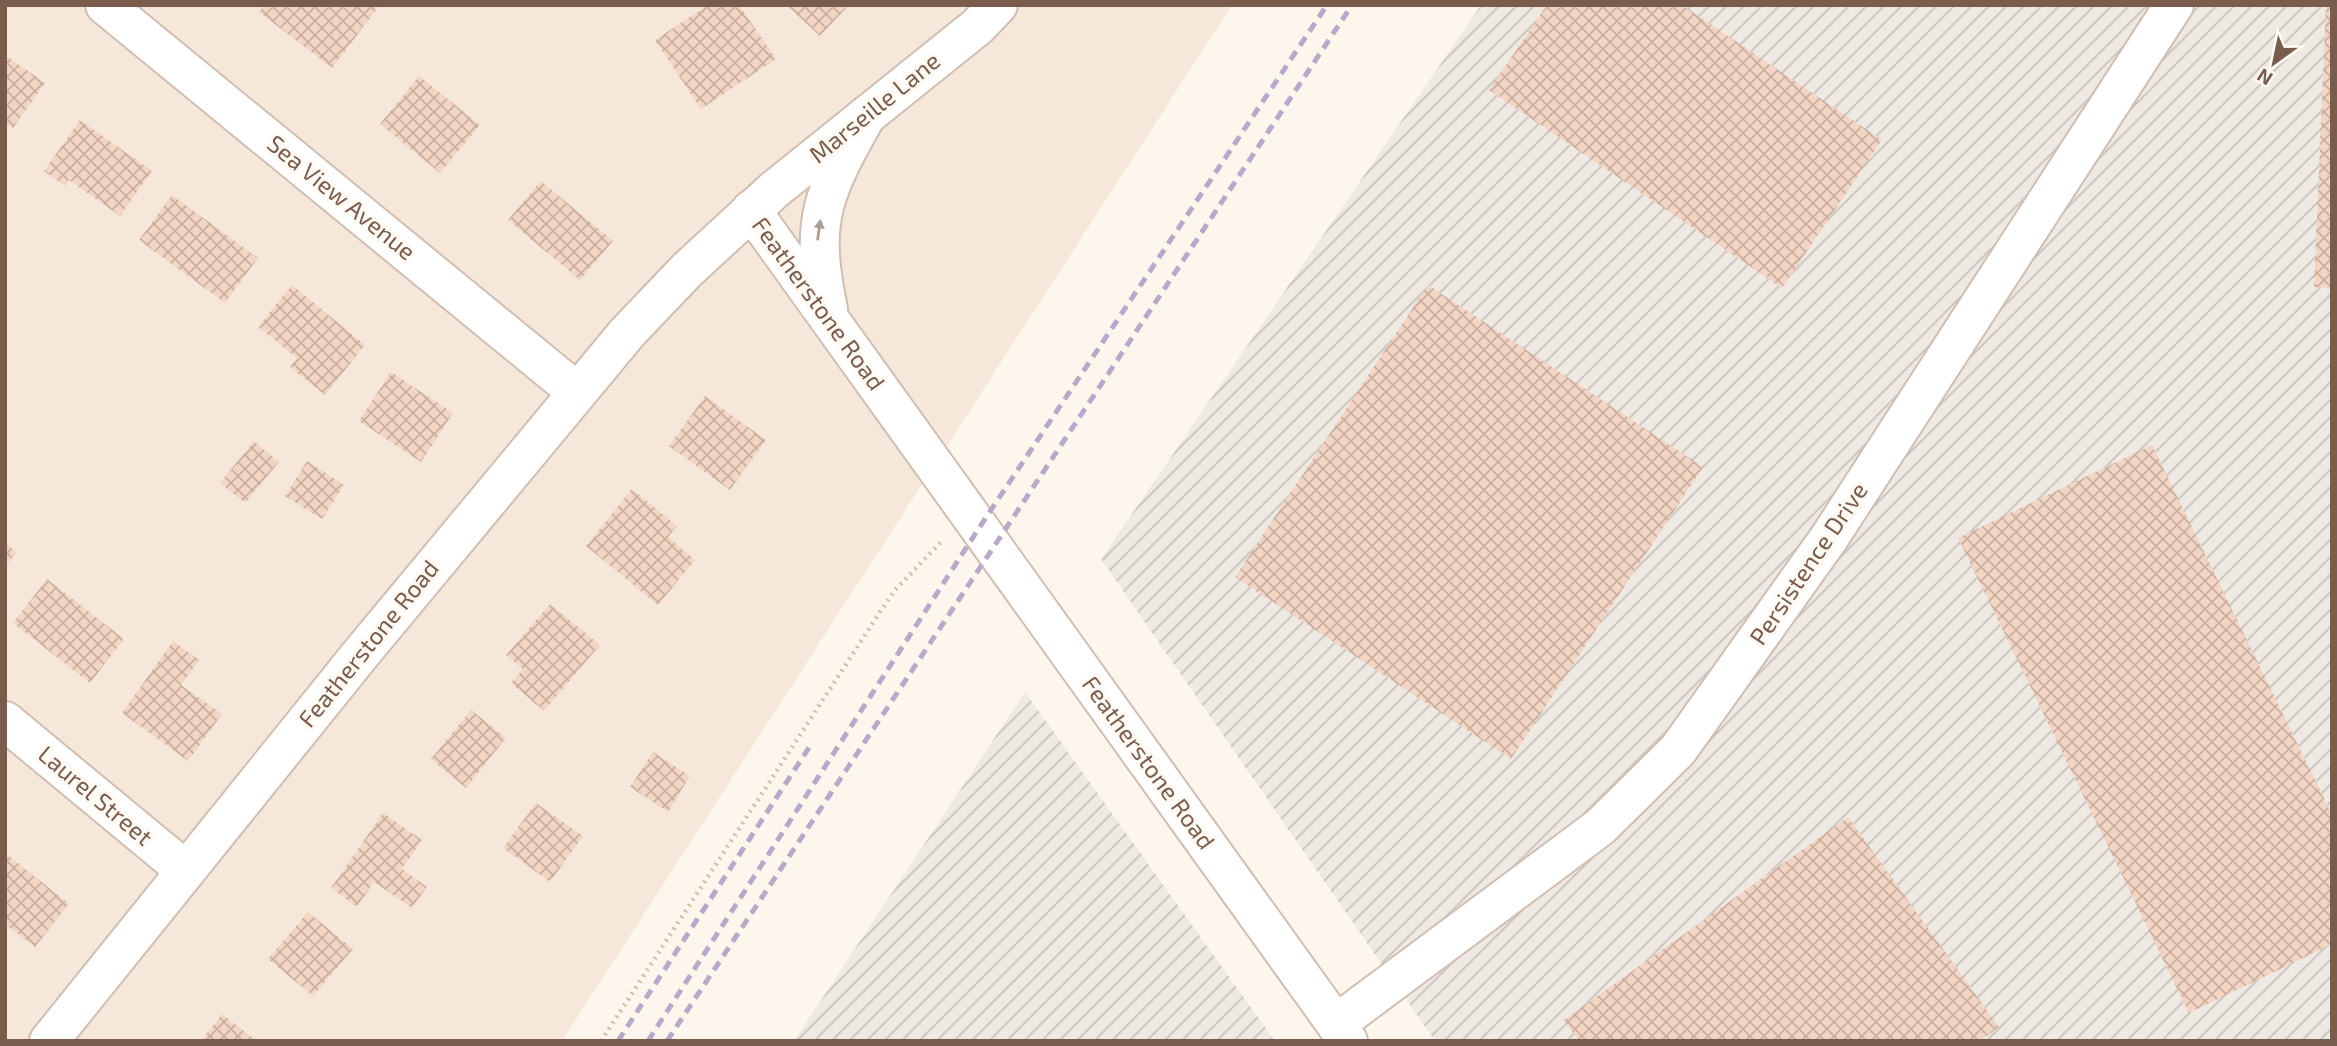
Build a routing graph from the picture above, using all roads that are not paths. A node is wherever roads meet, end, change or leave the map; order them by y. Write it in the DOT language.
graph roads {
  1 [pos="105,5"];
  2 [pos="998,5"];
  3 [pos="2174,5"];
  4 [pos="866,116"];
  5 [pos="751,210"];
  6 [pos="831,321"];
  7 [pos="577,392"];
  8 [pos="5,721"];
  9 [pos="185,870"];
  10 [pos="1342,1032"];
  11 [pos="49,1041"];
  1 -- 7 [label="street, Sea View Avenue"];
  2 -- 4 [label="street, Marseille Lane"];
  3 -- 10 [label="street, Persistence Drive"];
  4 -- 5 [label="street, Marseille Lane"];
  6 -- 4 [label="street, one-way"];
  5 -- 6 [label="street, Featherstone Road"];
  5 -- 7 [label="street, Featherstone Road"];
  6 -- 10 [label="street, Featherstone Road"];
  7 -- 9 [label="street, Featherstone Road"];
  8 -- 9 [label="street, Laurel Street"];
  9 -- 11 [label="street, Featherstone Road"];
}
